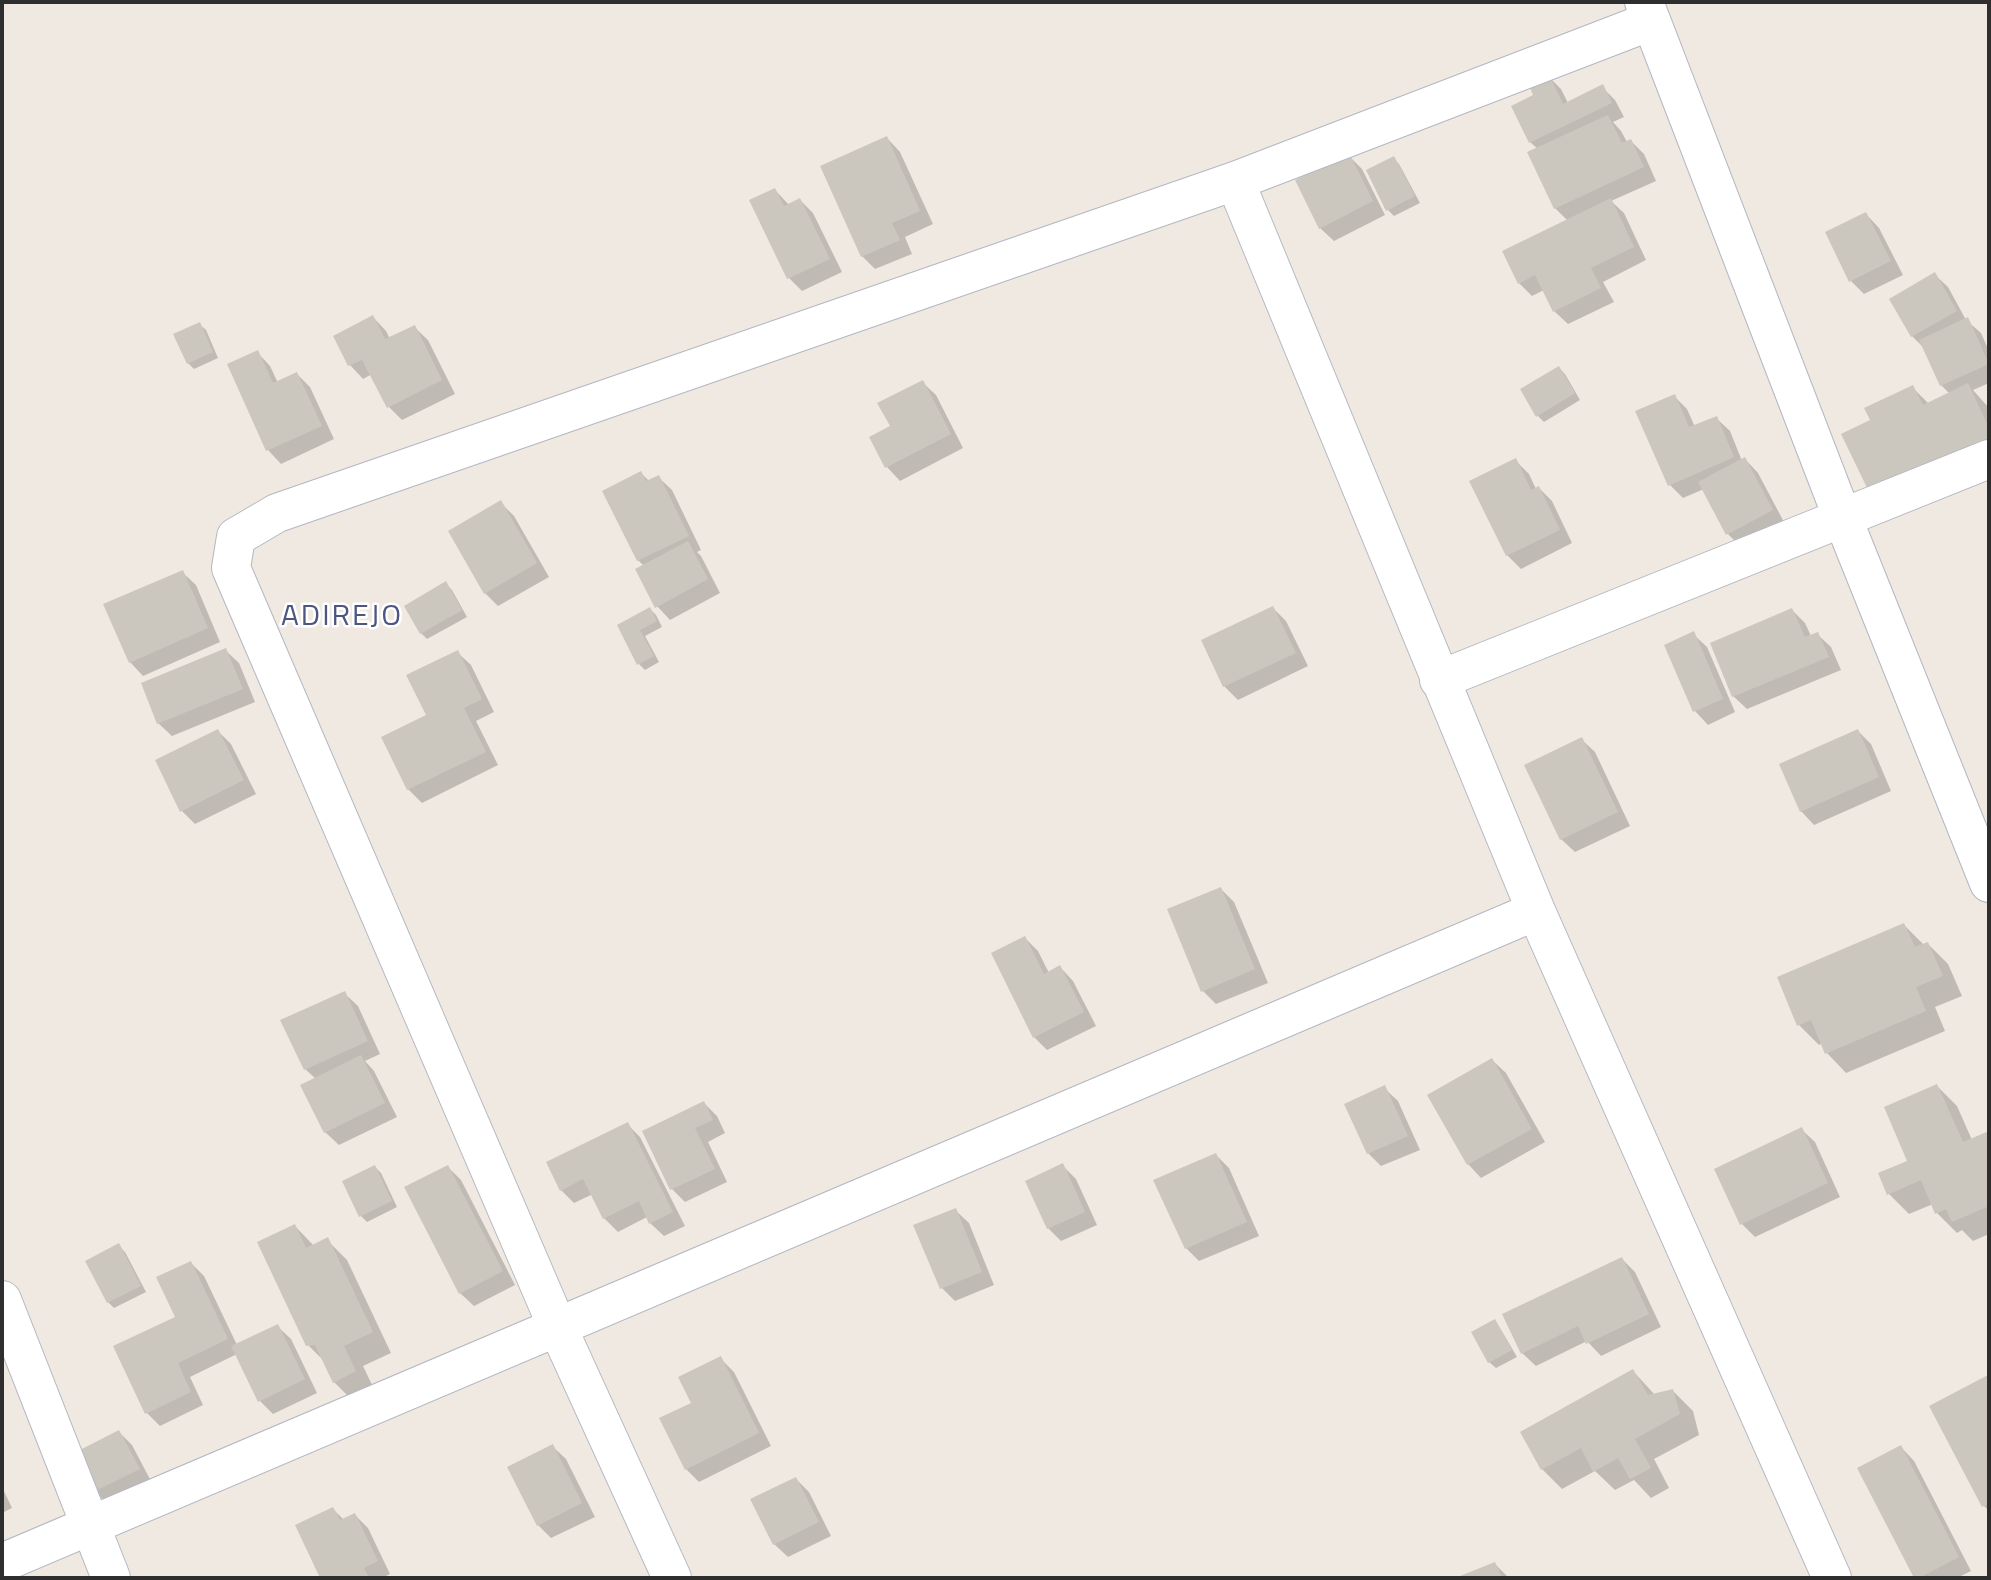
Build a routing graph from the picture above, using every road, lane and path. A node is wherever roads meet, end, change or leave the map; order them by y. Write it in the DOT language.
graph roads {
  1 [pos="1647,11"];
  2 [pos="1235,181"];
  3 [pos="1989,459"];
  4 [pos="1843,519"];
  5 [pos="1439,680"];
  6 [pos="1989,883"];
  7 [pos="1536,911"];
  8 [pos="2,1300"];
  9 [pos="558,1326"];
  10 [pos="89,1526"];
  11 [pos="2,1563"];
  12 [pos="111,1578"];
  13 [pos="672,1578"];
  14 [pos="1832,1578"];
  1 -- 2 [label="street"];
  1 -- 4 [label="street"];
  2 -- 5 [label="street"];
  2 -- 9 [label="street"];
  3 -- 4 [label="street"];
  4 -- 5 [label="street"];
  4 -- 6 [label="street"];
  5 -- 7 [label="street"];
  7 -- 9 [label="street"];
  7 -- 14 [label="street"];
  8 -- 10 [label="street"];
  9 -- 10 [label="street"];
  9 -- 13 [label="street"];
  10 -- 11 [label="street"];
  10 -- 12 [label="street"];
}
